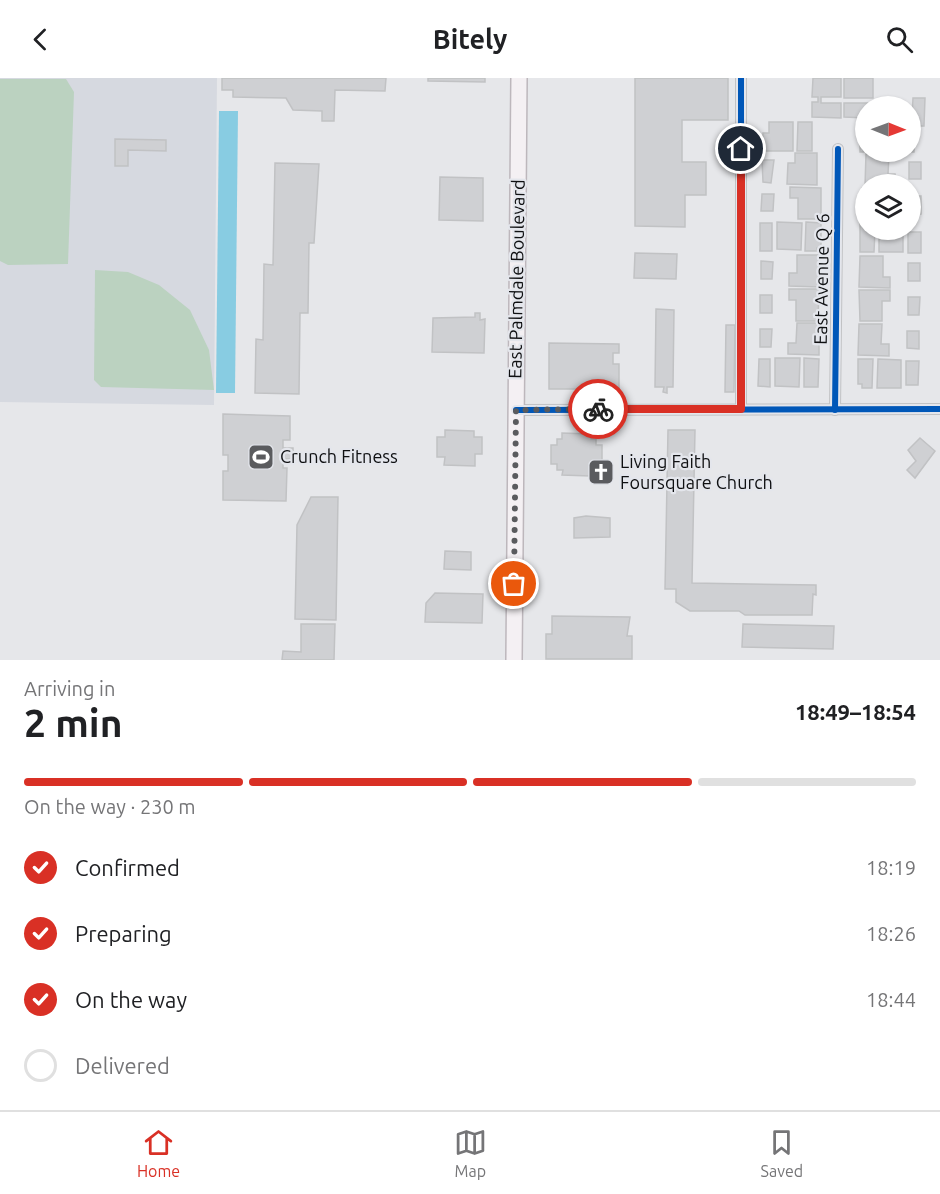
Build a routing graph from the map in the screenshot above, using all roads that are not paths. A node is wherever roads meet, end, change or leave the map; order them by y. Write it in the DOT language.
graph roads {
  1 [pos="519,78"];
  2 [pos="741,78"];
  3 [pos="838,149"];
  4 [pos="741,409"];
  5 [pos="940,409"];
  6 [pos="516,410"];
  7 [pos="835,410"];
  8 [pos="514,660"];
  1 -- 6 [label="highway, East Palmdale Boulevard"];
  2 -- 4 [label="street"];
  3 -- 7 [label="street, East Avenue Q 6"];
  4 -- 6 [label="street"];
  4 -- 7 [label="street"];
  5 -- 7 [label="street"];
  6 -- 8 [label="highway, East Palmdale Boulevard"];
}
